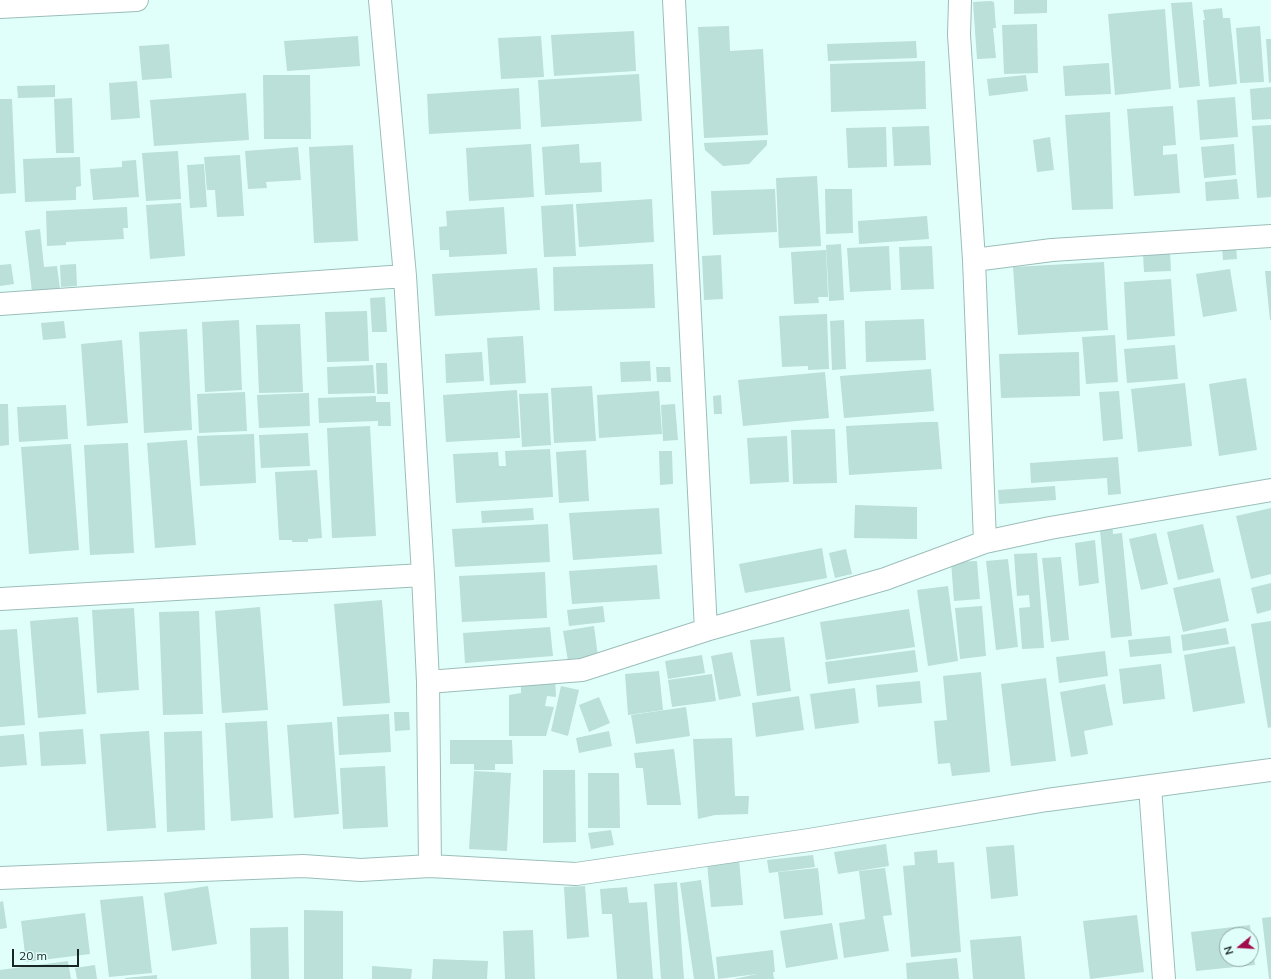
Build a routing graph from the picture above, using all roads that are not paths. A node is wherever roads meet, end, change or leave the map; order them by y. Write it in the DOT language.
graph roads {
  1 [pos="137,0"];
  2 [pos="380,0"];
  3 [pos="674,0"];
  4 [pos="960,0"];
  5 [pos="58,2"];
  6 [pos="0,7"];
  7 [pos="1271,236"];
  8 [pos="974,260"];
  9 [pos="405,276"];
  10 [pos="0,304"];
  11 [pos="1271,490"];
  12 [pos="985,542"];
  13 [pos="423,575"];
  14 [pos="0,599"];
  15 [pos="706,630"];
  16 [pos="428,682"];
  17 [pos="1271,770"];
  18 [pos="1150,787"];
  19 [pos="430,866"];
  20 [pos="0,878"];
  21 [pos="1164,979"];
  1 -- 5 [label="street"];
  2 -- 9 [label="street"];
  3 -- 15 [label="street"];
  4 -- 8 [label="street"];
  5 -- 6 [label="street"];
  7 -- 8 [label="street"];
  8 -- 12 [label="street"];
  9 -- 10 [label="street"];
  9 -- 13 [label="street"];
  11 -- 12 [label="street"];
  12 -- 15 [label="street"];
  13 -- 14 [label="street"];
  13 -- 16 [label="street"];
  15 -- 16 [label="street"];
  16 -- 19 [label="street"];
  17 -- 18 [label="street"];
  18 -- 19 [label="street"];
  18 -- 21 [label="street"];
  19 -- 20 [label="street"];
}
